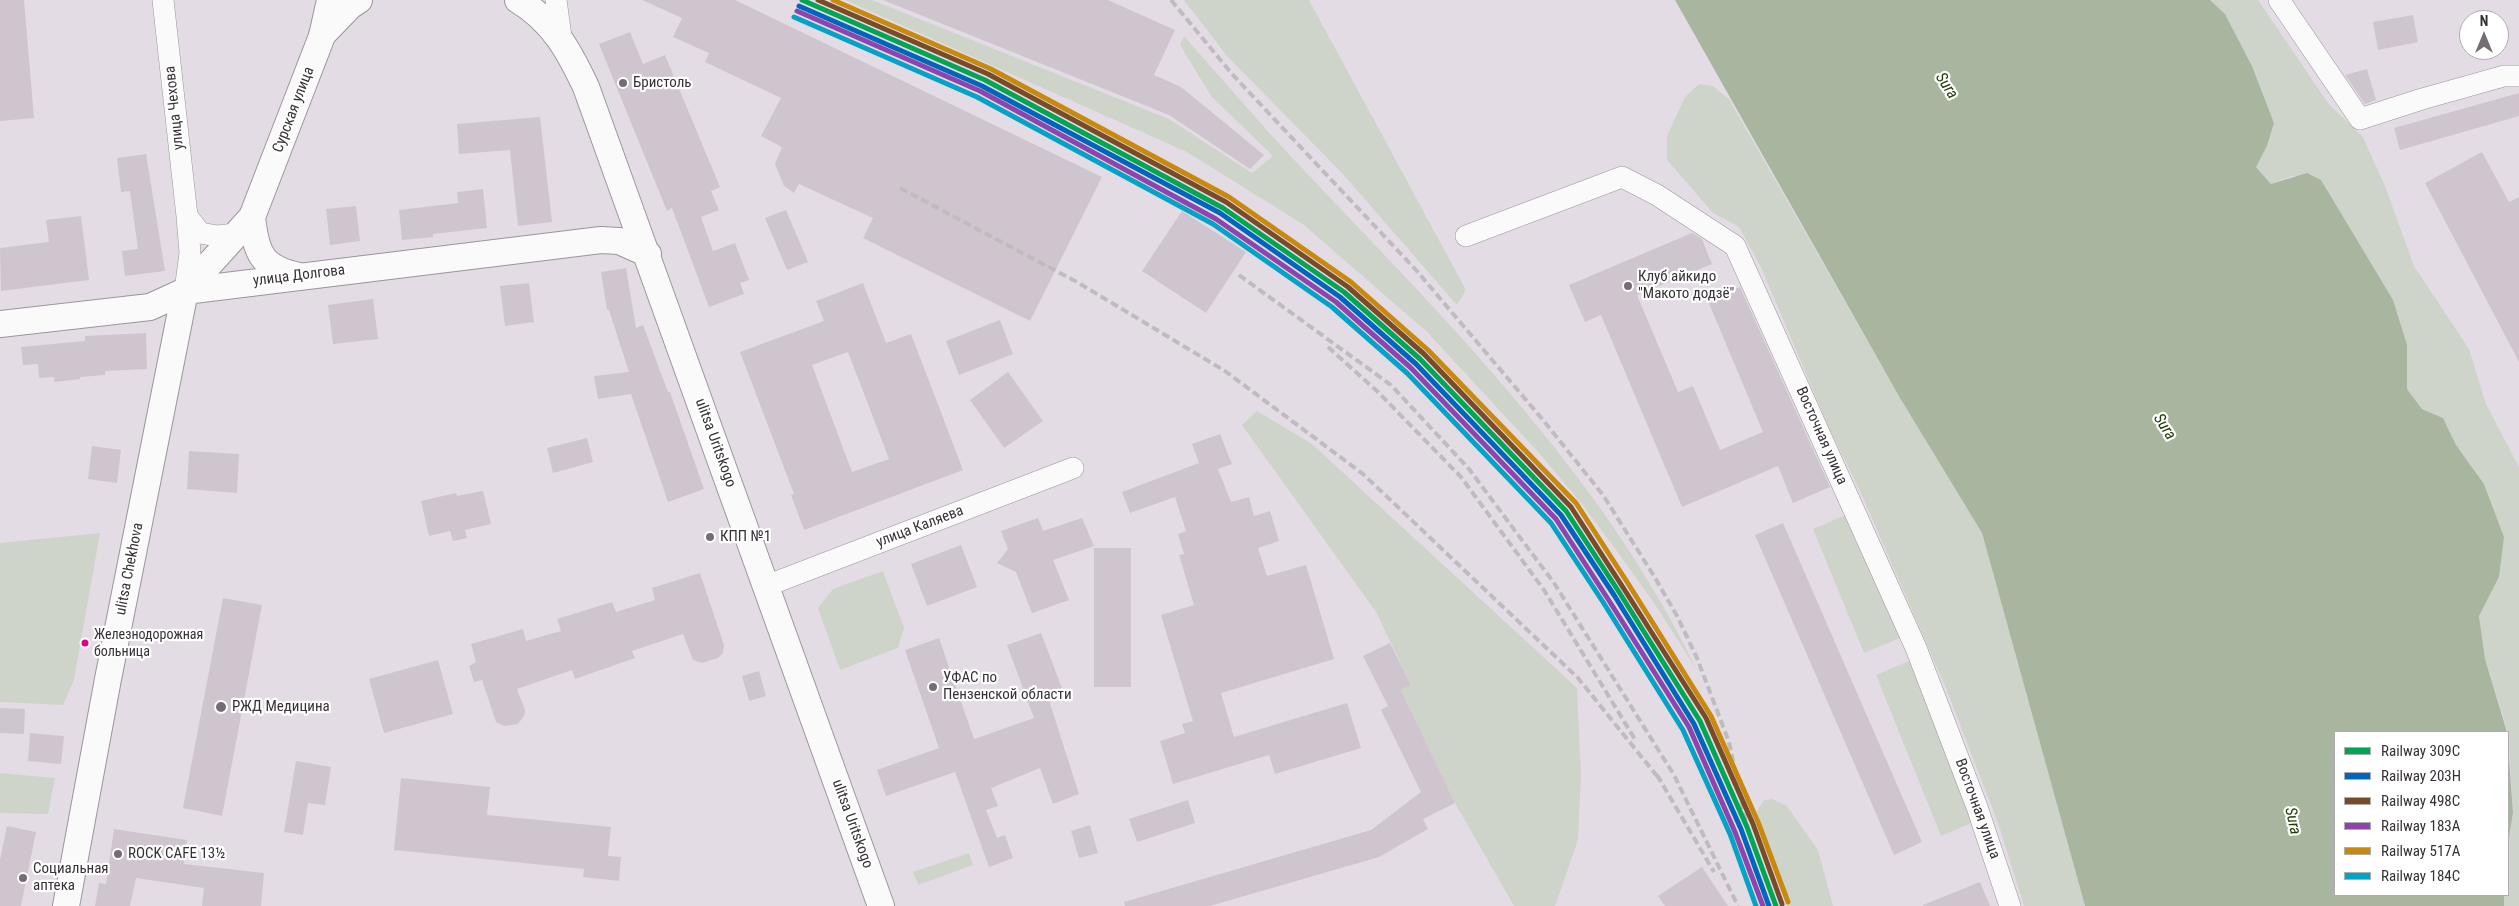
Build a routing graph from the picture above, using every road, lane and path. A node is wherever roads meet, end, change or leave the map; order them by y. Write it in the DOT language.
graph roads {
  1 [pos="163,0"];
  2 [pos="330,0"];
  3 [pos="359,0"];
  4 [pos="518,0"];
  5 [pos="556,0"];
  6 [pos="2279,0"];
  7 [pos="322,36"];
  8 [pos="560,37"];
  9 [pos="2519,76"];
  10 [pos="626,197"];
  11 [pos="187,216"];
  12 [pos="244,226"];
  13 [pos="1466,236"];
  14 [pos="601,240"];
  15 [pos="648,254"];
  16 [pos="300,276"];
  17 [pos="185,291"];
  18 [pos="0,324"];
  19 [pos="1073,468"];
  20 [pos="766,586"];
  21 [pos="66,906"];
  22 [pos="881,906"];
  23 [pos="2010,906"];
  1 -- 11 [label="street, улица Чехова"];
  2 -- 7 [label="main road, Сурская улица"];
  3 -- 7 [label="main road"];
  4 -- 8 [label="main road, ulitsa Uritskogo"];
  5 -- 8 [label="street"];
  6 -- 9 [label="street"];
  7 -- 12 [label="main road, Сурская улица"];
  8 -- 10 [label="main road, ulitsa Uritskogo"];
  10 -- 14 [label="main road"];
  10 -- 15 [label="main road, ulitsa Uritskogo"];
  11 -- 12 [label="street"];
  11 -- 17 [label="street, улица Чехова"];
  12 -- 16 [label="main road"];
  12 -- 17 [label="main road, Сурская улица"];
  13 -- 23 [label="street, Восточная улица"];
  14 -- 15 [label="main road, улица Долгова"];
  14 -- 16 [label="main road, улица Долгова"];
  15 -- 20 [label="main road, ulitsa Uritskogo"];
  16 -- 17 [label="main road, улица Долгова"];
  17 -- 18 [label="main road, улица Долгова"];
  17 -- 21 [label="main road, ulitsa Chekhova"];
  19 -- 20 [label="street, улица Каляева"];
  20 -- 22 [label="main road, ulitsa Uritskogo"];
}
